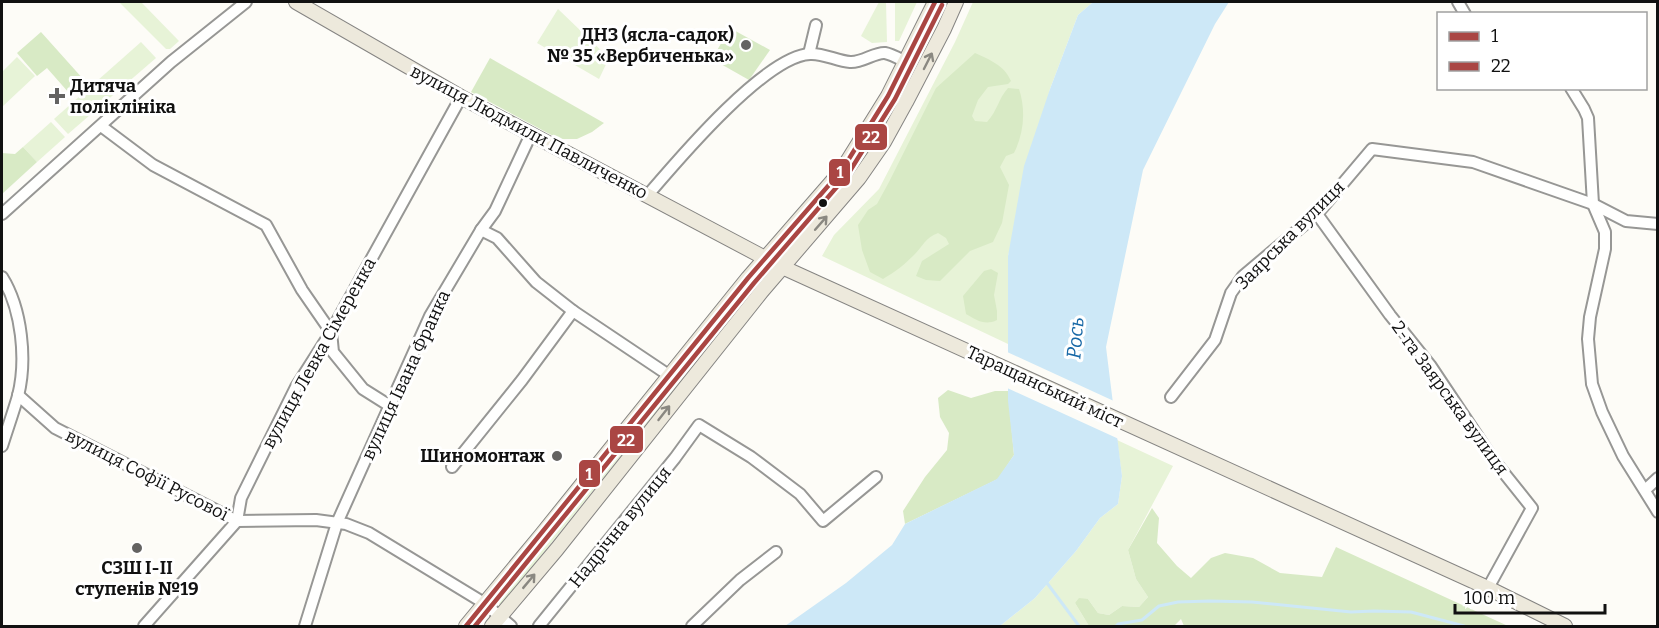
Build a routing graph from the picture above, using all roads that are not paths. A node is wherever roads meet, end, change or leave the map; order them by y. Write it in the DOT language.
graph roads {
  1 [pos="246,2"];
  2 [pos="296,2"];
  3 [pos="935,2"];
  4 [pos="956,2"];
  5 [pos="816,25"];
  6 [pos="809,54"];
  7 [pos="906,62"];
  8 [pos="1571,90"];
  9 [pos="461,97"];
  10 [pos="101,126"];
  11 [pos="531,134"];
  12 [pos="647,196"];
  13 [pos="1593,204"];
  14 [pos="2,214"];
  15 [pos="1317,214"];
  16 [pos="1658,224"];
  17 [pos="481,230"];
  18 [pos="765,258"];
  19 [pos="782,267"];
  20 [pos="2,278"];
  21 [pos="573,311"];
  22 [pos="331,332"];
  23 [pos="670,376"];
  24 [pos="18,395"];
  25 [pos="1171,397"];
  26 [pos="390,406"];
  27 [pos="2,446"];
  28 [pos="452,467"];
  29 [pos="876,477"];
  30 [pos="1658,478"];
  31 [pos="1645,490"];
  32 [pos="1658,513"];
  33 [pos="237,521"];
  34 [pos="336,523"];
  35 [pos="776,552"];
  36 [pos="1488,588"];
  37 [pos="484,603"];
  38 [pos="496,621"];
  39 [pos="144,627"];
  40 [pos="305,627"];
  41 [pos="466,627"];
  42 [pos="511,627"];
  43 [pos="538,627"];
  44 [pos="692,627"];
  45 [pos="1565,627"];
  1 -- 10 [label="street"];
  2 -- 9 [label="main road, вулиця Людмили Павличенко"];
  3 -- 7 [label="main road"];
  19 -- 4 [label="main road, one-way"];
  5 -- 6 [label="street"];
  6 -- 7 [label="street"];
  6 -- 12 [label="street"];
  7 -- 18 [label="main road"];
  8 -- 13 [label="street"];
  9 -- 11 [label="main road, вулиця Людмили Павличенко"];
  9 -- 22 [label="street, вулиця Левка Сімеренка"];
  10 -- 14 [label="street"];
  10 -- 22 [label="street"];
  11 -- 12 [label="main road, вулиця Людмили Павличенко"];
  11 -- 17 [label="street, вулиця Івана Франка"];
  12 -- 18 [label="main road, вулиця Людмили Павличенко"];
  13 -- 15 [label="street, Заярська вулиця"];
  13 -- 16 [label="street"];
  13 -- 31 [label="street"];
  15 -- 25 [label="street, Заярська вулиця"];
  15 -- 36 [label="street, 2-га Заярська вулиця"];
  17 -- 21 [label="street"];
  17 -- 26 [label="street, вулиця Івана Франка"];
  18 -- 19 [label="main road, вулиця Людмили Павличенко"];
  18 -- 23 [label="main road"];
  19 -- 36 [label="main road, Таращанський міст"];
  38 -- 19 [label="main road, one-way"];
  20 -- 24 [label="street"];
  21 -- 23 [label="street"];
  21 -- 28 [label="street"];
  22 -- 26 [label="street"];
  22 -- 33 [label="street, вулиця Левка Сімеренка"];
  23 -- 37 [label="main road"];
  24 -- 27 [label="street"];
  24 -- 33 [label="street, вулиця Софії Русової"];
  26 -- 34 [label="street, вулиця Івана Франка"];
  29 -- 43 [label="street, Надрічна вулиця"];
  30 -- 31 [label="street"];
  31 -- 32 [label="street"];
  33 -- 34 [label="street, вулиця Софії Русової"];
  33 -- 39 [label="street, вулиця Левка Сімеренка"];
  34 -- 37 [label="street, вулиця Софії Русової"];
  34 -- 40 [label="street, вулиця Івана Франка"];
  35 -- 44 [label="street"];
  36 -- 45 [label="main road"];
  37 -- 38 [label="street, вулиця Софії Русової"];
  37 -- 41 [label="main road"];
  38 -- 42 [label="street, вулиця Софії Русової"];
}
